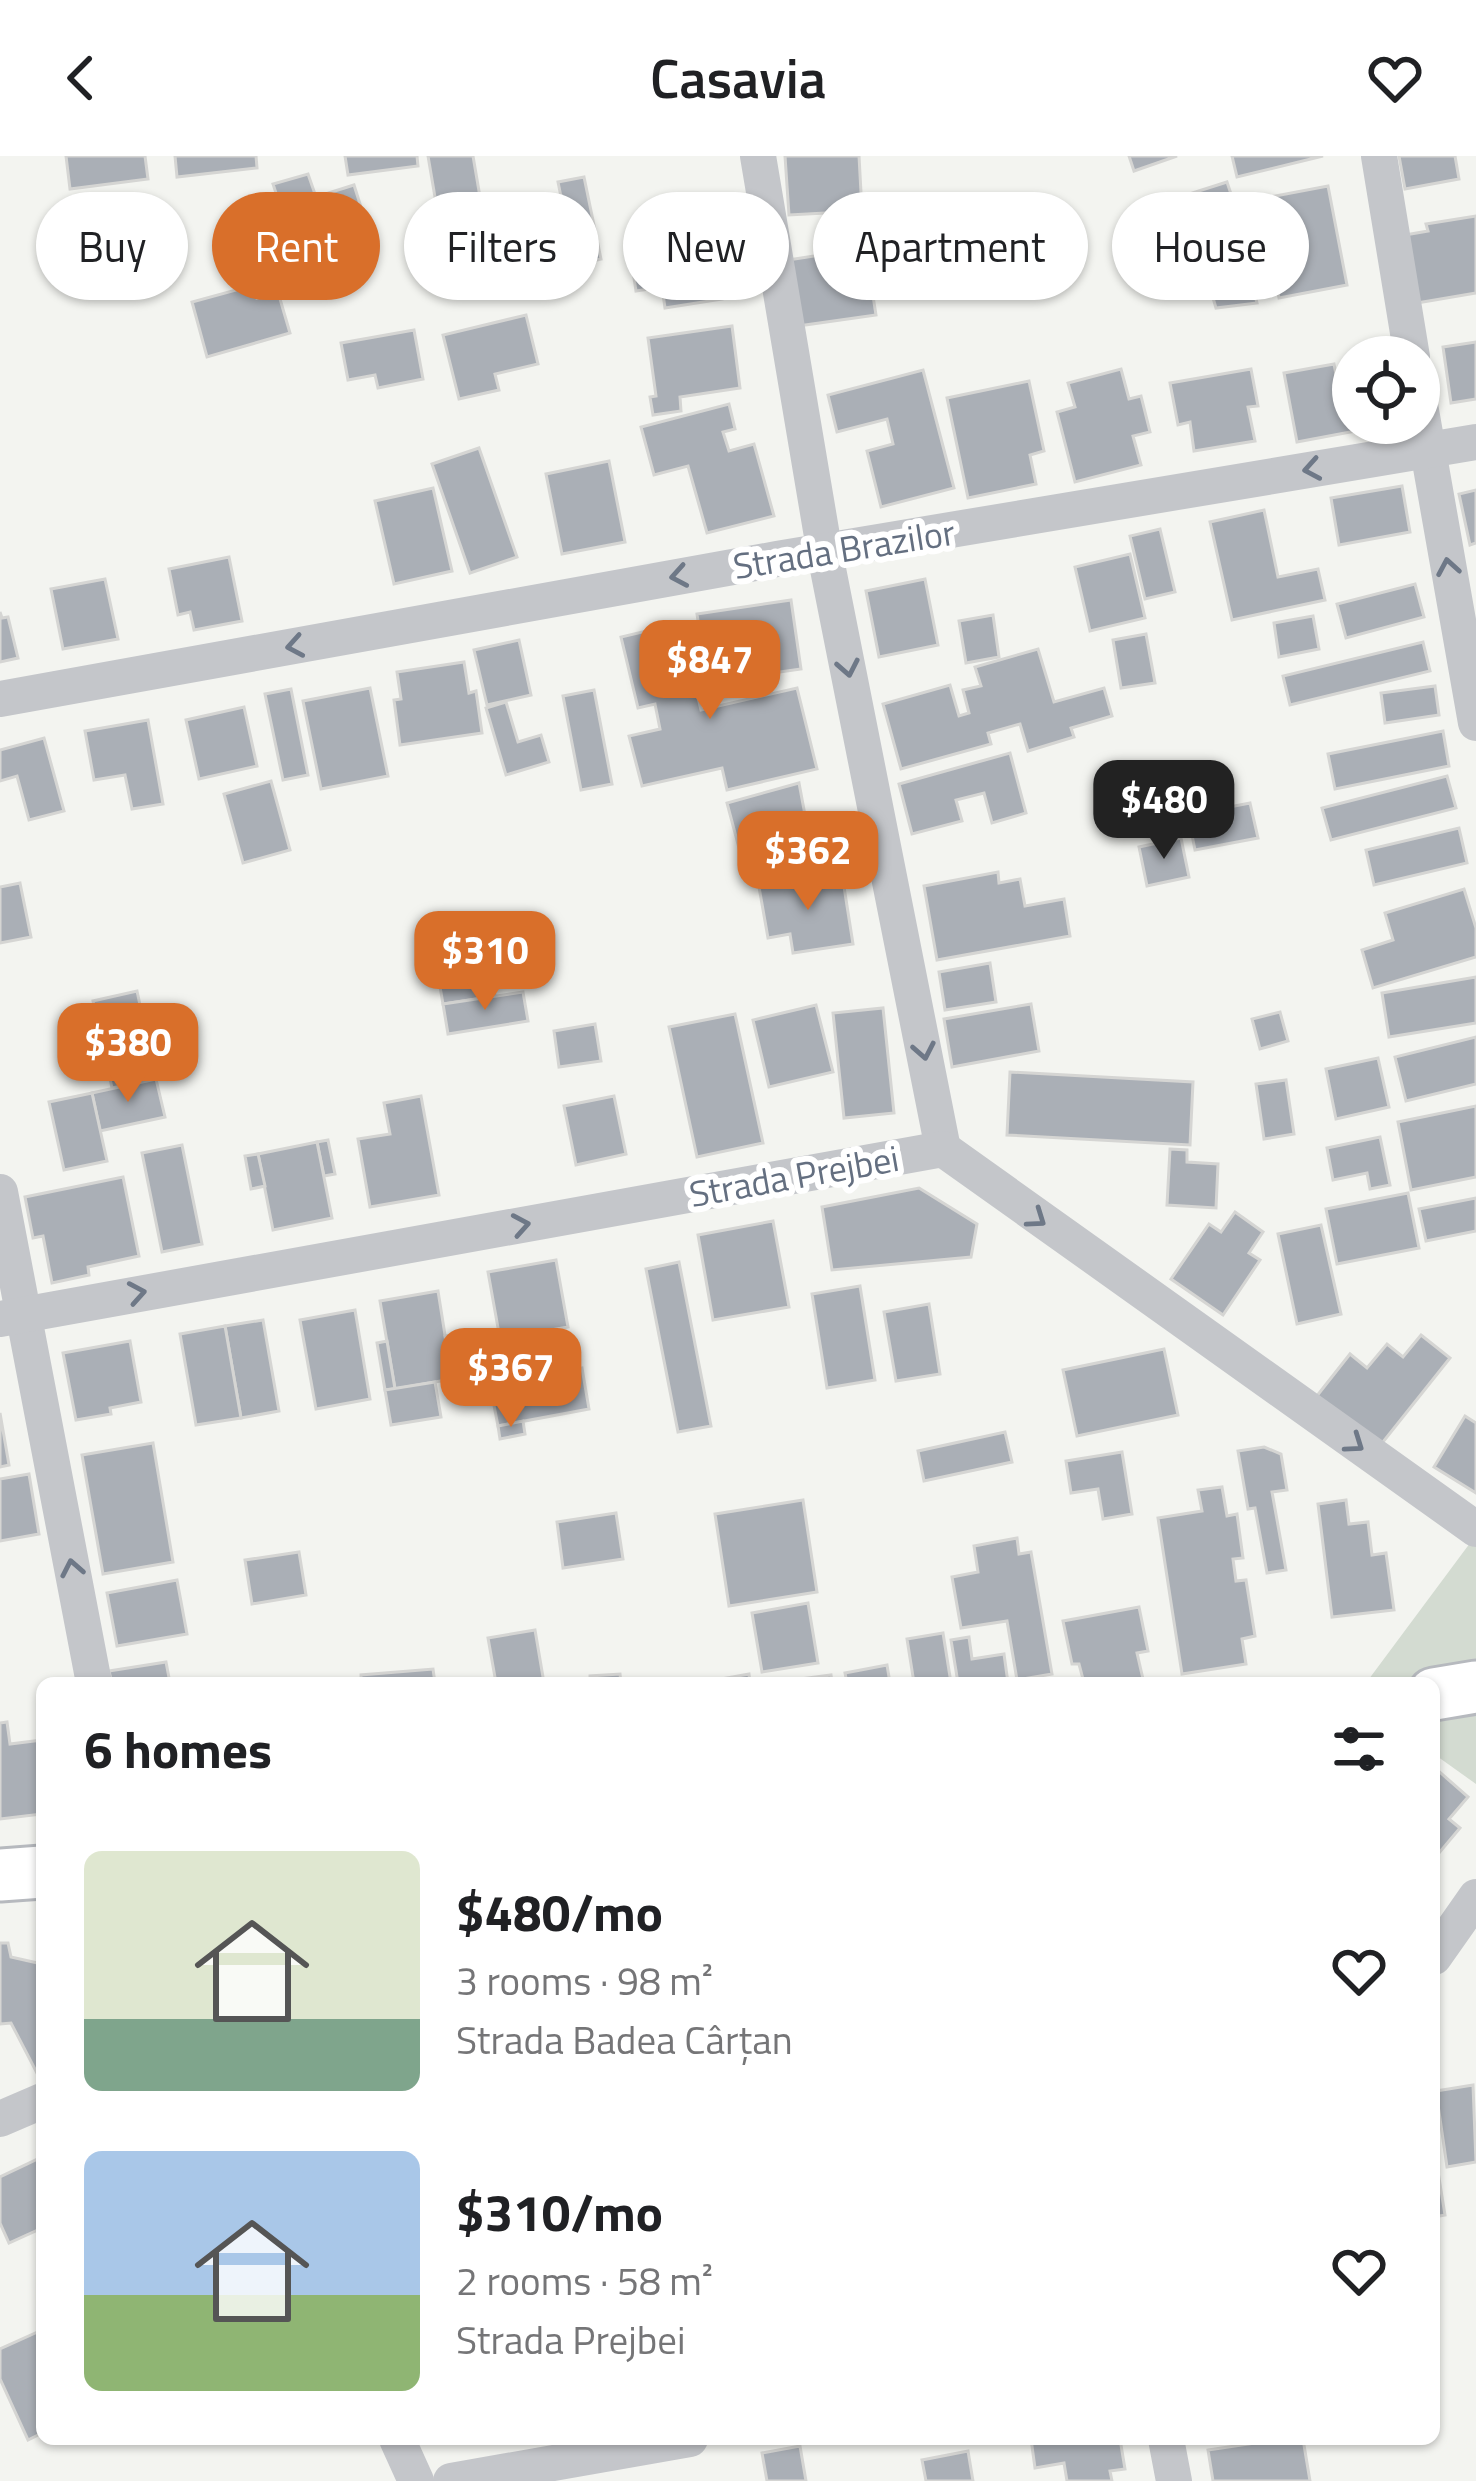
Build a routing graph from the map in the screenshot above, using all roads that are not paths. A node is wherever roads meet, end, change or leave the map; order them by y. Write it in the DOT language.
graph roads {
  1 [pos="758,156"];
  2 [pos="1379,156"];
  3 [pos="1409,336"];
  4 [pos="1476,442"];
  5 [pos="1426,444"];
  6 [pos="1427,449"];
  7 [pos="825,554"];
  8 [pos="0,699"];
  9 [pos="1476,723"];
  10 [pos="943,1149"];
  11 [pos="0,1192"];
  12 [pos="11,1317"];
  13 [pos="1476,1529"];
  14 [pos="93,1677"];
  15 [pos="1476,1687"];
  16 [pos="1440,1693"];
  17 [pos="36,1872"];
  18 [pos="0,1875"];
  19 [pos="1476,1897"];
  20 [pos="1440,1948"];
  21 [pos="36,2104"];
  22 [pos="0,2119"];
  23 [pos="400,2445"];
  24 [pos="656,2445"];
  25 [pos="1167,2445"];
  26 [pos="416,2481"];
  27 [pos="451,2481"];
  28 [pos="1174,2481"];
  1 -- 7 [label="street"];
  2 -- 3 [label="street"];
  4 -- 6 [label="street, Strada Brazilor"];
  5 -- 6 [label="street"];
  6 -- 7 [label="street, Strada Brazilor, one-way"];
  9 -- 6 [label="street, one-way"];
  7 -- 8 [label="street, Strada Brazilor, one-way"];
  7 -- 10 [label="street, one-way"];
  12 -- 10 [label="street, Strada Prejbei, one-way"];
  10 -- 13 [label="street, Strada Prejbei, one-way"];
  11 -- 12 [label="street"];
  14 -- 12 [label="street, one-way"];
  15 -- 16 [label="main road"];
  17 -- 18 [label="main road"];
  19 -- 20 [label="street"];
  21 -- 22 [label="street"];
  23 -- 26 [label="street"];
  24 -- 27 [label="street"];
  25 -- 28 [label="street"];
}
